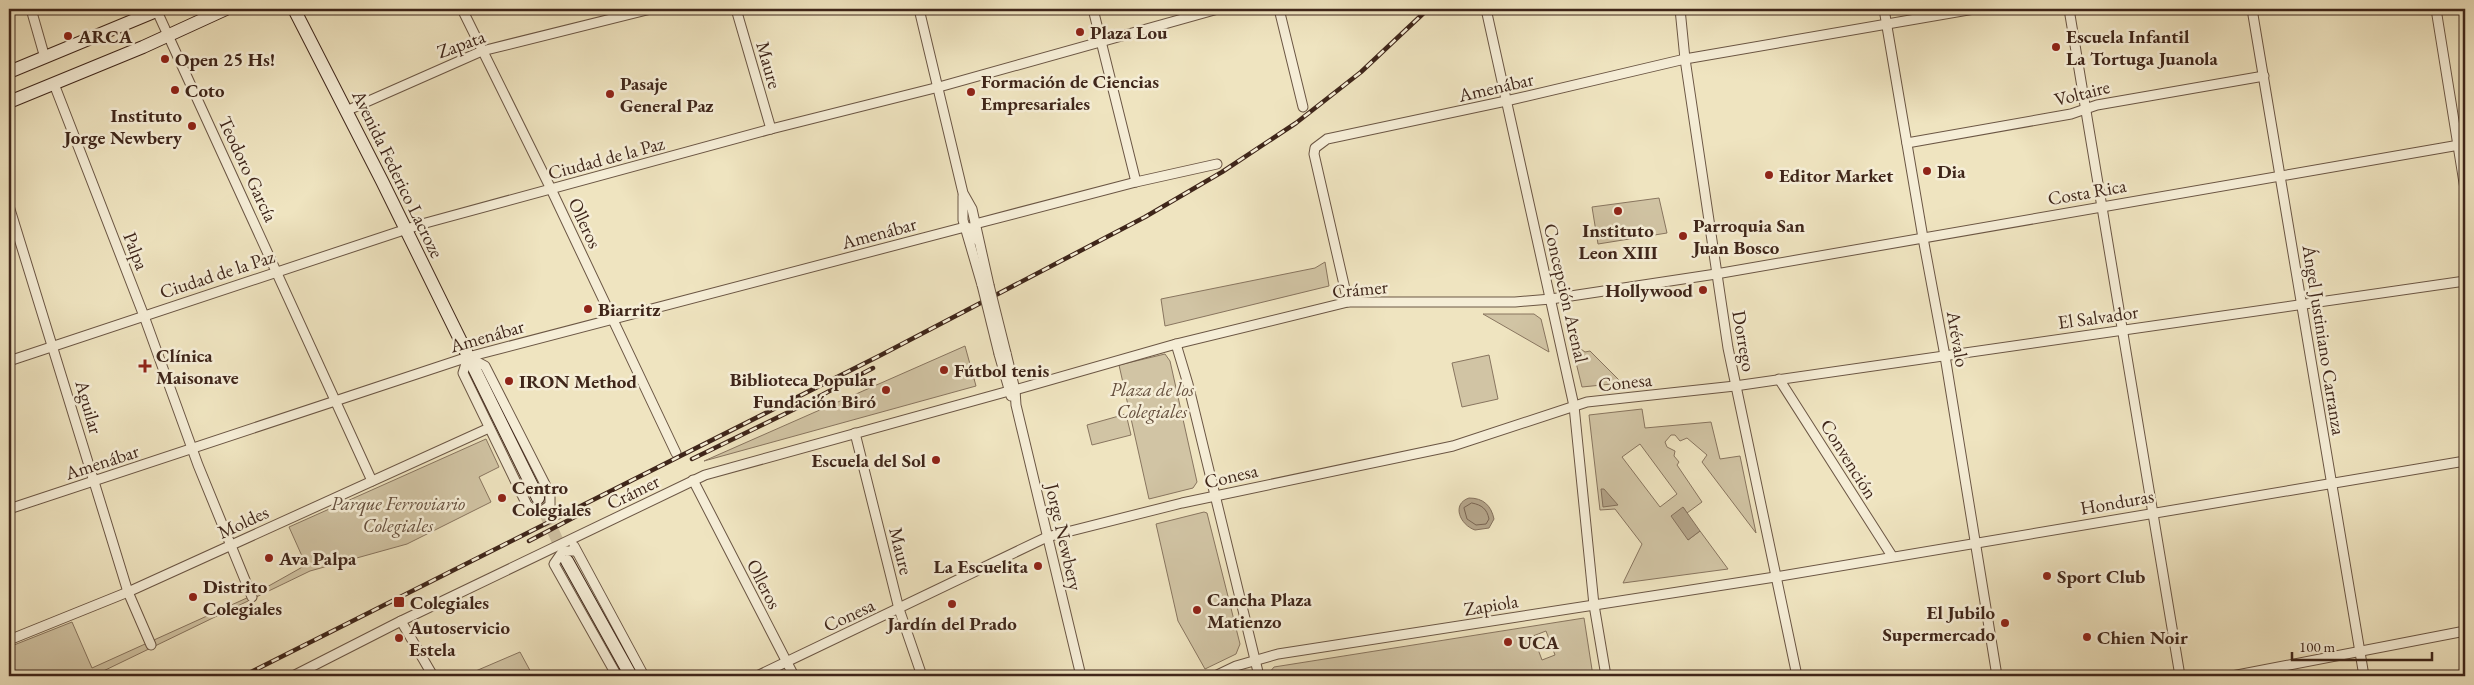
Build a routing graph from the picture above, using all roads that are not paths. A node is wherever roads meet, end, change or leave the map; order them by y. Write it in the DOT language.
graph roads {
  1 [pos="31,9"];
  2 [pos="158,9"];
  3 [pos="226,9"];
  4 [pos="294,9"];
  5 [pos="462,9"];
  6 [pos="646,9"];
  7 [pos="736,9"];
  8 [pos="919,9"];
  9 [pos="1093,9"];
  10 [pos="1218,9"];
  11 [pos="1279,9"];
  12 [pos="1486,9"];
  13 [pos="1680,9"];
  14 [pos="1884,9"];
  15 [pos="1974,9"];
  16 [pos="2069,9"];
  17 [pos="2252,9"];
  18 [pos="2436,9"];
  19 [pos="1887,25"];
  20 [pos="168,34"];
  21 [pos="1101,43"];
  22 [pos="482,51"];
  23 [pos="45,58"];
  24 [pos="1685,59"];
  25 [pos="9,72"];
  26 [pos="2264,76"];
  27 [pos="54,84"];
  28 [pos="939,87"];
  29 [pos="1506,101"];
  30 [pos="9,102"];
  31 [pos="1303,107"];
  32 [pos="2085,109"];
  33 [pos="346,111"];
  34 [pos="771,129"];
  35 [pos="1907,143"];
  36 [pos="2461,144"];
  37 [pos="1217,164"];
  38 [pos="2280,175"];
  39 [pos="1136,182"];
  40 [pos="551,189"];
  41 [pos="2465,189"];
  42 [pos="963,193"];
  43 [pos="2103,205"];
  44 [pos="9,206"];
  45 [pos="975,224"];
  46 [pos="965,227"];
  47 [pos="404,230"];
  48 [pos="1922,238"];
  49 [pos="977,240"];
  50 [pos="277,272"];
  51 [pos="1716,274"];
  52 [pos="2465,281"];
  53 [pos="985,285"];
  54 [pos="1551,299"];
  55 [pos="1348,302"];
  56 [pos="2302,305"];
  57 [pos="144,316"];
  58 [pos="612,318"];
  59 [pos="2123,330"];
  60 [pos="1176,344"];
  61 [pos="54,346"];
  62 [pos="1945,356"];
  63 [pos="468,357"];
  64 [pos="9,361"];
  65 [pos="1779,379"];
  66 [pos="1735,386"];
  67 [pos="1012,391"];
  68 [pos="336,402"];
  69 [pos="1574,406"];
  70 [pos="488,428"];
  71 [pos="854,433"];
  72 [pos="192,450"];
  73 [pos="676,453"];
  74 [pos="2465,461"];
  75 [pos="372,480"];
  76 [pos="693,480"];
  77 [pos="94,483"];
  78 [pos="2331,484"];
  79 [pos="1214,496"];
  80 [pos="538,498"];
  81 [pos="9,509"];
  82 [pos="2152,512"];
  83 [pos="1047,537"];
  84 [pos="574,538"];
  85 [pos="1974,544"];
  86 [pos="229,546"];
  87 [pos="571,556"];
  88 [pos="1892,556"];
  89 [pos="1775,577"];
  90 [pos="128,592"];
  91 [pos="252,597"];
  92 [pos="1594,605"];
  93 [pos="899,609"];
  94 [pos="401,621"];
  95 [pos="2465,631"];
  96 [pos="9,640"];
  97 [pos="151,644"];
  98 [pos="2360,651"];
  99 [pos="1254,660"];
  100 [pos="786,662"];
  101 [pos="293,676"];
  102 [pos="433,676"];
  103 [pos="617,676"];
  104 [pos="631,676"];
  105 [pos="644,676"];
  106 [pos="757,676"];
  107 [pos="794,676"];
  108 [pos="922,676"];
  109 [pos="1081,676"];
  110 [pos="1215,676"];
  111 [pos="1259,676"];
  112 [pos="1606,676"];
  113 [pos="1797,676"];
  114 [pos="1997,676"];
  115 [pos="2180,676"];
  116 [pos="2232,676"];
  117 [pos="2364,676"];
  1 -- 23 [label="street"];
  2 -- 20 [label="street, Teodoro García"];
  2 -- 23 [label="main road"];
  3 -- 20 [label="main road"];
  4 -- 33 [label="main road, Avenida Federico Lacroze"];
  5 -- 22 [label="street, Olleros"];
  6 -- 22 [label="street, Zapata"];
  7 -- 34 [label="street, Maure"];
  8 -- 28 [label="street"];
  9 -- 21 [label="street"];
  10 -- 21 [label="street, Ciudad de la Paz"];
  11 -- 31 [label="street"];
  12 -- 29 [label="street, Concepción Arenal"];
  13 -- 24 [label="street, Dorrego"];
  14 -- 19 [label="street, Arévalo"];
  15 -- 19 [label="street, Amenábar"];
  16 -- 32 [label="street"];
  17 -- 26 [label="street, Ángel Justiniano Carranza"];
  18 -- 36 [label="street"];
  19 -- 24 [label="street, Amenábar"];
  19 -- 35 [label="street, Arévalo"];
  20 -- 27 [label="main road"];
  20 -- 50 [label="street, Teodoro García"];
  21 -- 28 [label="street, Ciudad de la Paz"];
  21 -- 39 [label="street"];
  22 -- 33 [label="street, Zapata"];
  22 -- 40 [label="street, Olleros"];
  23 -- 25 [label="main road"];
  24 -- 29 [label="street, Amenábar"];
  24 -- 51 [label="street, Dorrego"];
  26 -- 32 [label="street, Voltaire"];
  26 -- 38 [label="street, Ángel Justiniano Carranza"];
  27 -- 30 [label="main road"];
  27 -- 57 [label="street, Palpa"];
  28 -- 34 [label="street, Ciudad de la Paz"];
  28 -- 42 [label="street"];
  29 -- 54 [label="street, Concepción Arenal"];
  29 -- 55 [label="street, Amenábar"];
  32 -- 35 [label="street, Voltaire"];
  32 -- 43 [label="street"];
  33 -- 47 [label="main road, Avenida Federico Lacroze"];
  34 -- 40 [label="street, Ciudad de la Paz"];
  35 -- 48 [label="street, Arévalo"];
  36 -- 38 [label="street, Costa Rica"];
  36 -- 41 [label="street"];
  37 -- 39 [label="street"];
  38 -- 43 [label="street, Costa Rica"];
  38 -- 56 [label="street, Ángel Justiniano Carranza"];
  39 -- 45 [label="street"];
  40 -- 47 [label="street, Ciudad de la Paz"];
  40 -- 58 [label="street, Olleros"];
  42 -- 45 [label="street"];
  42 -- 46 [label="street"];
  43 -- 48 [label="street, Costa Rica"];
  43 -- 59 [label="street"];
  44 -- 61 [label="street, Aguilar"];
  45 -- 49 [label="street"];
  46 -- 49 [label="street"];
  46 -- 53 [label="street"];
  46 -- 58 [label="street, Amenábar"];
  47 -- 50 [label="street, Ciudad de la Paz"];
  47 -- 63 [label="main road, Avenida Federico Lacroze"];
  48 -- 51 [label="street, Costa Rica"];
  48 -- 62 [label="street, Arévalo"];
  49 -- 53 [label="street"];
  50 -- 57 [label="street, Ciudad de la Paz"];
  50 -- 68 [label="street, Teodoro García"];
  51 -- 54 [label="street, Crámer"];
  51 -- 66 [label="street, Dorrego"];
  52 -- 56 [label="street, El Salvador"];
  53 -- 67 [label="street, Jorge Newbery, bridge"];
  54 -- 55 [label="street, Crámer"];
  54 -- 69 [label="street, Concepción Arenal"];
  55 -- 60 [label="street, Crámer"];
  56 -- 59 [label="street, El Salvador"];
  56 -- 78 [label="street, Ángel Justiniano Carranza"];
  57 -- 61 [label="street, Ciudad de la Paz"];
  57 -- 72 [label="street, Palpa"];
  58 -- 63 [label="street, Amenábar"];
  58 -- 73 [label="street, Olleros"];
  59 -- 62 [label="street, El Salvador"];
  59 -- 82 [label="street"];
  60 -- 67 [label="street, Crámer"];
  60 -- 79 [label="street"];
  61 -- 64 [label="street, Ciudad de la Paz"];
  61 -- 77 [label="street, Aguilar"];
  62 -- 65 [label="street, El Salvador"];
  62 -- 85 [label="street, Arévalo"];
  63 -- 68 [label="street, Amenábar"];
  63 -- 70 [label="street, Avenida Federico Lacroze"];
  63 -- 70 [label="street, Avenida Federico Lacroze"];
  63 -- 80 [label="main road, Avenida Federico Lacroze"];
  65 -- 66 [label="street, El Salvador"];
  65 -- 88 [label="street, Convención"];
  66 -- 69 [label="street, Conesa"];
  66 -- 89 [label="street, Dorrego"];
  67 -- 71 [label="street, Crámer"];
  67 -- 83 [label="street, Jorge Newbery"];
  68 -- 72 [label="street, Amenábar"];
  68 -- 75 [label="street, Teodoro García"];
  69 -- 79 [label="street, Conesa"];
  69 -- 92 [label="street, Concepción Arenal"];
  70 -- 75 [label="street, Moldes"];
  71 -- 76 [label="street, Crámer"];
  71 -- 93 [label="street, Maure"];
  72 -- 77 [label="street, Amenábar"];
  72 -- 86 [label="street, Palpa"];
  74 -- 78 [label="street, Honduras"];
  75 -- 86 [label="street, Moldes"];
  76 -- 84 [label="street, Crámer"];
  76 -- 100 [label="street, Olleros"];
  77 -- 81 [label="street, Amenábar"];
  77 -- 90 [label="street, Aguilar"];
  78 -- 82 [label="street, Honduras"];
  78 -- 98 [label="street, Ángel Justiniano Carranza"];
  79 -- 83 [label="street, Conesa"];
  79 -- 99 [label="street"];
  82 -- 85 [label="street, Honduras"];
  82 -- 115 [label="street"];
  83 -- 93 [label="street, Conesa"];
  83 -- 109 [label="street, Jorge Newbery"];
  84 -- 87 [label="street"];
  84 -- 94 [label="street, Crámer"];
  85 -- 88 [label="street, Honduras"];
  85 -- 114 [label="street, Arévalo"];
  86 -- 90 [label="street, Moldes"];
  86 -- 91 [label="street, Palpa"];
  87 -- 103 [label="street"];
  87 -- 104 [label="main road"];
  87 -- 105 [label="street"];
  88 -- 89 [label="street, Honduras"];
  89 -- 92 [label="street, Zapiola"];
  89 -- 113 [label="street, Dorrego"];
  90 -- 96 [label="street, Moldes"];
  90 -- 97 [label="street, Aguilar"];
  92 -- 99 [label="street, Zapiola"];
  92 -- 112 [label="street, Concepción Arenal"];
  93 -- 100 [label="street, Conesa"];
  93 -- 108 [label="street, Maure"];
  94 -- 101 [label="street, Crámer"];
  94 -- 102 [label="street"];
  95 -- 98 [label="street"];
  98 -- 116 [label="street"];
  98 -- 117 [label="street, Ángel Justiniano Carranza"];
  99 -- 110 [label="street, Zapiola"];
  99 -- 111 [label="street"];
  100 -- 106 [label="street, Conesa"];
  100 -- 107 [label="street, Olleros"];
}
